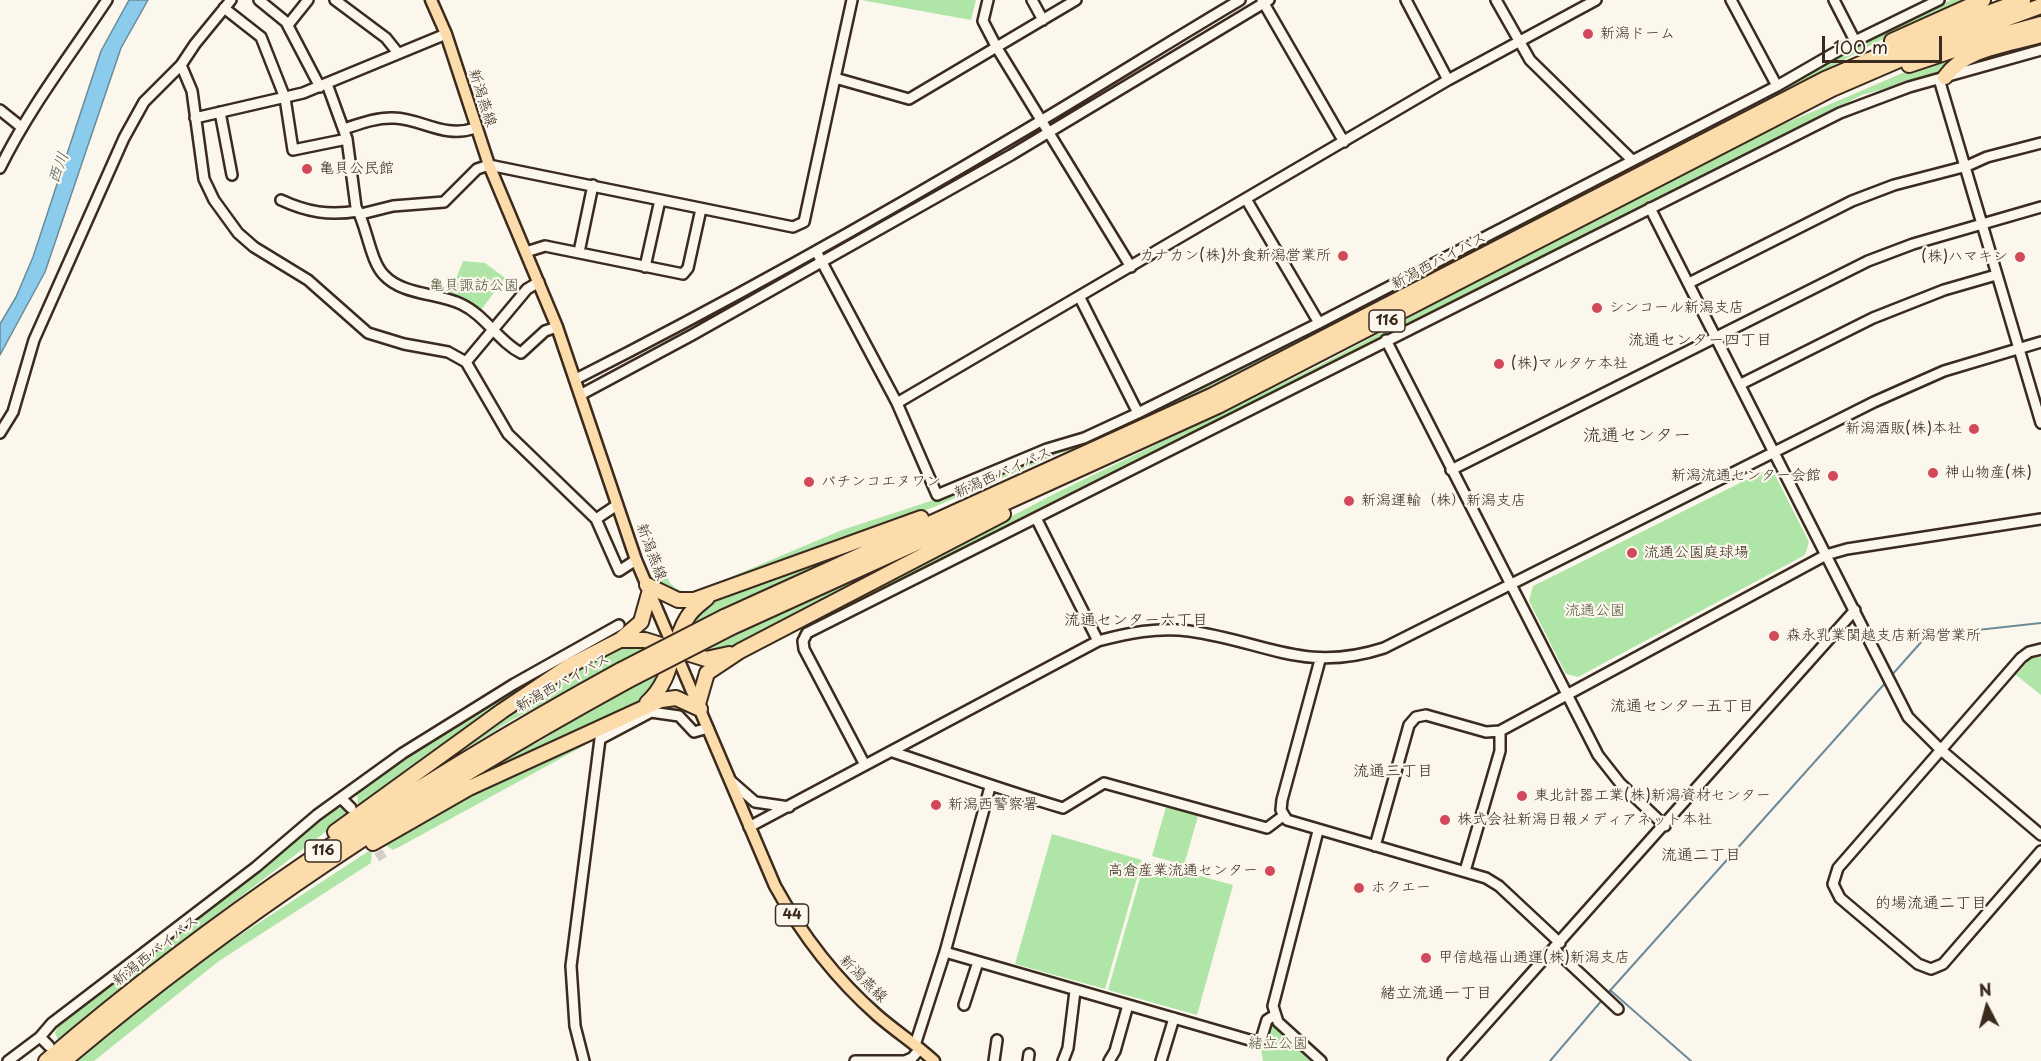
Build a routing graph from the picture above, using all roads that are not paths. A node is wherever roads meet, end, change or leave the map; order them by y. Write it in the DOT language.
graph roads {
  1 [pos="107,0"];
  2 [pos="231,0"];
  3 [pos="258,0"];
  4 [pos="308,0"];
  5 [pos="335,0"];
  6 [pos="431,0"];
  7 [pos="852,0"];
  8 [pos="988,0"];
  9 [pos="1032,0"];
  10 [pos="1076,0"];
  11 [pos="1240,0"];
  12 [pos="1406,0"];
  13 [pos="1496,0"];
  14 [pos="1596,0"];
  15 [pos="1731,0"];
  16 [pos="1834,0"];
  17 [pos="1939,0"];
  18 [pos="1983,0"];
  19 [pos="2023,0"];
  20 [pos="1265,1"];
  21 [pos="2041,6"];
  22 [pos="224,9"];
  23 [pos="1043,20"];
  24 [pos="2041,24"];
  25 [pos="288,25"];
  26 [pos="446,34"];
  27 [pos="2041,35"];
  28 [pos="1519,40"];
  29 [pos="1855,41"];
  30 [pos="997,48"];
  31 [pos="2041,50"];
  32 [pos="398,53"];
  33 [pos="181,65"];
  34 [pos="835,78"];
  35 [pos="1942,78"];
  36 [pos="1826,79"];
  37 [pos="1448,80"];
  38 [pos="323,85"];
  39 [pos="1777,86"];
  40 [pos="285,98"];
  41 [pos="0,111"];
  42 [pos="220,112"];
  43 [pos="195,118"];
  44 [pos="1043,120"];
  45 [pos="1765,121"];
  46 [pos="20,126"];
  47 [pos="475,128"];
  48 [pos="1049,131"];
  49 [pos="345,134"];
  50 [pos="1344,142"];
  51 [pos="2041,142"];
  52 [pos="1631,159"];
  53 [pos="1,163"];
  54 [pos="489,165"];
  55 [pos="1967,166"];
  56 [pos="232,175"];
  57 [pos="593,185"];
  58 [pos="1246,199"];
  59 [pos="281,200"];
  60 [pos="660,200"];
  61 [pos="2041,207"];
  62 [pos="1650,208"];
  63 [pos="701,209"];
  64 [pos="360,212"];
  65 [pos="1983,223"];
  66 [pos="816,251"];
  67 [pos="526,252"];
  68 [pos="579,252"];
  69 [pos="822,262"];
  70 [pos="645,267"];
  71 [pos="1131,267"];
  72 [pos="1996,275"];
  73 [pos="539,282"];
  74 [pos="1689,283"];
  75 [pos="1080,298"];
  76 [pos="1319,323"];
  77 [pos="557,327"];
  78 [pos="494,329"];
  79 [pos="1716,338"];
  80 [pos="1386,340"];
  81 [pos="2041,342"];
  82 [pos="2019,348"];
  83 [pos="466,362"];
  84 [pos="576,379"];
  85 [pos="1741,384"];
  86 [pos="582,394"];
  87 [pos="897,403"];
  88 [pos="1138,412"];
  89 [pos="2041,423"];
  90 [pos="0,433"];
  91 [pos="1775,453"];
  92 [pos="1086,461"];
  93 [pos="1451,470"];
  94 [pos="617,506"];
  95 [pos="1036,518"];
  96 [pos="596,519"];
  97 [pos="2041,519"];
  98 [pos="1826,555"];
  99 [pos="636,560"];
  100 [pos="1512,585"];
  101 [pos="649,588"];
  102 [pos="710,596"];
  103 [pos="1854,610"];
  104 [pos="619,625"];
  105 [pos="620,640"];
  106 [pos="1098,641"];
  107 [pos="2041,649"];
  108 [pos="674,651"];
  109 [pos="740,651"];
  110 [pos="1320,660"];
  111 [pos="1568,694"];
  112 [pos="644,707"];
  113 [pos="699,707"];
  114 [pos="708,728"];
  115 [pos="1500,731"];
  116 [pos="1941,750"];
  117 [pos="893,752"];
  118 [pos="865,765"];
  119 [pos="731,781"];
  120 [pos="990,787"];
  121 [pos="342,798"];
  122 [pos="790,807"];
  123 [pos="351,808"];
  124 [pos="1283,816"];
  125 [pos="749,826"];
  126 [pos="1665,826"];
  127 [pos="1318,831"];
  128 [pos="2041,835"];
  129 [pos="1375,846"];
  130 [pos="2041,851"];
  131 [pos="1465,871"];
  132 [pos="271,894"];
  133 [pos="1557,946"];
  134 [pos="945,952"];
  135 [pos="978,962"];
  136 [pos="1075,991"];
  137 [pos="964,1005"];
  138 [pos="1128,1005"];
  139 [pos="1617,1007"];
  140 [pos="1275,1015"];
  141 [pos="1174,1018"];
  142 [pos="40,1037"];
  143 [pos="997,1040"];
  144 [pos="49,1046"];
  145 [pos="917,1047"];
  146 [pos="8,1061"];
  147 [pos="46,1061"];
  148 [pos="64,1061"];
  149 [pos="584,1061"];
  150 [pos="855,1061"];
  151 [pos="934,1061"];
  152 [pos="994,1061"];
  153 [pos="1063,1061"];
  154 [pos="1109,1061"];
  155 [pos="1161,1061"];
  156 [pos="1321,1061"];
  157 [pos="1453,1061"];
  1 -- 46 [label="street"];
  2 -- 22 [label="street"];
  3 -- 25 [label="street"];
  4 -- 25 [label="street"];
  5 -- 32 [label="street"];
  6 -- 26 [label="main road, 新潟燕線 / 44"];
  7 -- 34 [label="street"];
  8 -- 30 [label="street"];
  9 -- 23 [label="street"];
  10 -- 23 [label="street"];
  11 -- 44 [label="street"];
  12 -- 37 [label="street"];
  13 -- 28 [label="street"];
  14 -- 28 [label="street"];
  15 -- 39 [label="street"];
  16 -- 29 [label="street"];
  17 -- 29 [label="street"];
  18 -- 36 [label="highway"];
  19 -- 36 [label="highway, 新潟西バイパス / 116"];
  20 -- 48 [label="street"];
  20 -- 50 [label="street"];
  21 -- 45 [label="highway, 新潟西バイパス / 116"];
  22 -- 33 [label="street"];
  22 -- 40 [label="street"];
  23 -- 30 [label="street"];
  24 -- 45 [label="highway"];
  25 -- 38 [label="street"];
  26 -- 32 [label="street"];
  26 -- 47 [label="main road, 新潟燕線 / 44"];
  27 -- 35 [label="highway"];
  28 -- 37 [label="street"];
  28 -- 52 [label="street"];
  29 -- 39 [label="street"];
  30 -- 34 [label="street"];
  30 -- 44 [label="street"];
  31 -- 35 [label="street"];
  32 -- 38 [label="street"];
  33 -- 43 [label="street"];
  33 -- 90 [label="street"];
  34 -- 63 [label="street"];
  35 -- 55 [label="street"];
  35 -- 62 [label="street"];
  36 -- 92 [label="highway, 新潟西バイパス / 116"];
  37 -- 50 [label="street"];
  38 -- 40 [label="street"];
  38 -- 49 [label="street"];
  39 -- 52 [label="street"];
  40 -- 42 [label="street"];
  40 -- 49 [label="street"];
  41 -- 46 [label="street"];
  42 -- 43 [label="street"];
  42 -- 56 [label="street"];
  43 -- 83 [label="street"];
  44 -- 48 [label="street"];
  44 -- 66 [label="street"];
  45 -- 92 [label="highway, 新潟西バイパス / 116"];
  46 -- 53 [label="street"];
  47 -- 49 [label="street"];
  47 -- 54 [label="main road, 新潟燕線 / 44"];
  48 -- 69 [label="street"];
  48 -- 71 [label="street"];
  49 -- 64 [label="street"];
  50 -- 58 [label="street"];
  51 -- 55 [label="street"];
  52 -- 76 [label="street"];
  54 -- 57 [label="street"];
  54 -- 64 [label="street"];
  54 -- 67 [label="main road, 新潟燕線 / 44"];
  55 -- 65 [label="street"];
  55 -- 74 [label="street"];
  57 -- 60 [label="street"];
  57 -- 68 [label="street"];
  58 -- 71 [label="street"];
  58 -- 76 [label="street"];
  59 -- 64 [label="street"];
  60 -- 63 [label="street"];
  60 -- 70 [label="street"];
  61 -- 65 [label="street"];
  62 -- 74 [label="street"];
  62 -- 80 [label="street"];
  63 -- 70 [label="street"];
  64 -- 78 [label="street"];
  65 -- 72 [label="street"];
  65 -- 79 [label="street"];
  66 -- 69 [label="street"];
  66 -- 84 [label="street"];
  67 -- 68 [label="street"];
  67 -- 73 [label="main road, 新潟燕線 / 44"];
  68 -- 70 [label="street"];
  69 -- 86 [label="street"];
  69 -- 87 [label="street"];
  71 -- 75 [label="street"];
  72 -- 82 [label="street"];
  72 -- 85 [label="street"];
  73 -- 77 [label="main road, 新潟燕線 / 44"];
  73 -- 78 [label="street"];
  74 -- 79 [label="street"];
  75 -- 87 [label="street"];
  75 -- 88 [label="street"];
  76 -- 88 [label="street"];
  77 -- 78 [label="street"];
  77 -- 84 [label="main road, 新潟燕線 / 44"];
  78 -- 83 [label="street"];
  79 -- 85 [label="street"];
  79 -- 93 [label="street"];
  80 -- 93 [label="street"];
  80 -- 95 [label="street"];
  81 -- 82 [label="street"];
  82 -- 89 [label="street"];
  82 -- 91 [label="street"];
  83 -- 96 [label="street"];
  84 -- 86 [label="main road, 新潟燕線 / 44"];
  85 -- 91 [label="street"];
  86 -- 94 [label="main road, 新潟燕線 / 44"];
  87 -- 88 [label="street"];
  91 -- 98 [label="street"];
  91 -- 100 [label="street"];
  92 -- 102 [label="highway"];
  92 -- 109 [label="highway"];
  92 -- 132 [label="highway, 新潟西バイパス / 116, bridge"];
  93 -- 100 [label="street"];
  94 -- 96 [label="street"];
  94 -- 99 [label="main road, 新潟燕線 / 44"];
  95 -- 106 [label="street"];
  95 -- 118 [label="street"];
  96 -- 99 [label="street"];
  97 -- 98 [label="street"];
  98 -- 103 [label="street"];
  98 -- 111 [label="street"];
  99 -- 101 [label="main road, 新潟燕線 / 44"];
  100 -- 110 [label="street"];
  100 -- 111 [label="street"];
  101 -- 102 [label="highway"];
  101 -- 105 [label="highway"];
  101 -- 108 [label="main road, 新潟燕線 / 44"];
  102 -- 108 [label="highway"];
  103 -- 116 [label="street"];
  103 -- 126 [label="street"];
  104 -- 121 [label="street"];
  105 -- 108 [label="highway"];
  105 -- 132 [label="highway"];
  106 -- 110 [label="street"];
  106 -- 117 [label="street"];
  107 -- 116 [label="street"];
  108 -- 109 [label="highway"];
  108 -- 112 [label="highway"];
  108 -- 113 [label="main road, 新潟燕線 / 44"];
  109 -- 113 [label="highway"];
  110 -- 124 [label="street"];
  111 -- 115 [label="street"];
  111 -- 126 [label="street"];
  112 -- 113 [label="highway"];
  112 -- 132 [label="highway"];
  113 -- 114 [label="main road, 新潟燕線 / 44"];
  114 -- 119 [label="main road, 新潟燕線 / 44"];
  114 -- 149 [label="street"];
  115 -- 129 [label="street"];
  115 -- 131 [label="street"];
  116 -- 128 [label="street"];
  116 -- 130 [label="street"];
  117 -- 118 [label="street"];
  117 -- 120 [label="street"];
  118 -- 122 [label="street"];
  119 -- 122 [label="street"];
  119 -- 125 [label="main road, 新潟燕線 / 44"];
  120 -- 124 [label="street"];
  120 -- 134 [label="street"];
  121 -- 123 [label="street"];
  121 -- 142 [label="street"];
  122 -- 125 [label="street"];
  124 -- 127 [label="street"];
  125 -- 145 [label="main road, 新潟燕線 / 44"];
  126 -- 133 [label="street"];
  127 -- 129 [label="street"];
  127 -- 140 [label="street"];
  129 -- 131 [label="street"];
  131 -- 133 [label="street"];
  132 -- 147 [label="highway, 新潟西バイパス / 116"];
  132 -- 148 [label="highway, 新潟西バイパス / 116"];
  133 -- 139 [label="street"];
  133 -- 157 [label="street"];
  134 -- 135 [label="street"];
  134 -- 145 [label="street"];
  135 -- 136 [label="street"];
  135 -- 137 [label="street"];
  136 -- 138 [label="street"];
  136 -- 153 [label="street"];
  138 -- 141 [label="street"];
  138 -- 154 [label="street"];
  140 -- 141 [label="street"];
  140 -- 156 [label="street"];
  141 -- 155 [label="street"];
  142 -- 144 [label="street"];
  142 -- 146 [label="street"];
  143 -- 152 [label="street"];
  145 -- 150 [label="street"];
  145 -- 151 [label="main road, 新潟燕線 / 44"];
}
